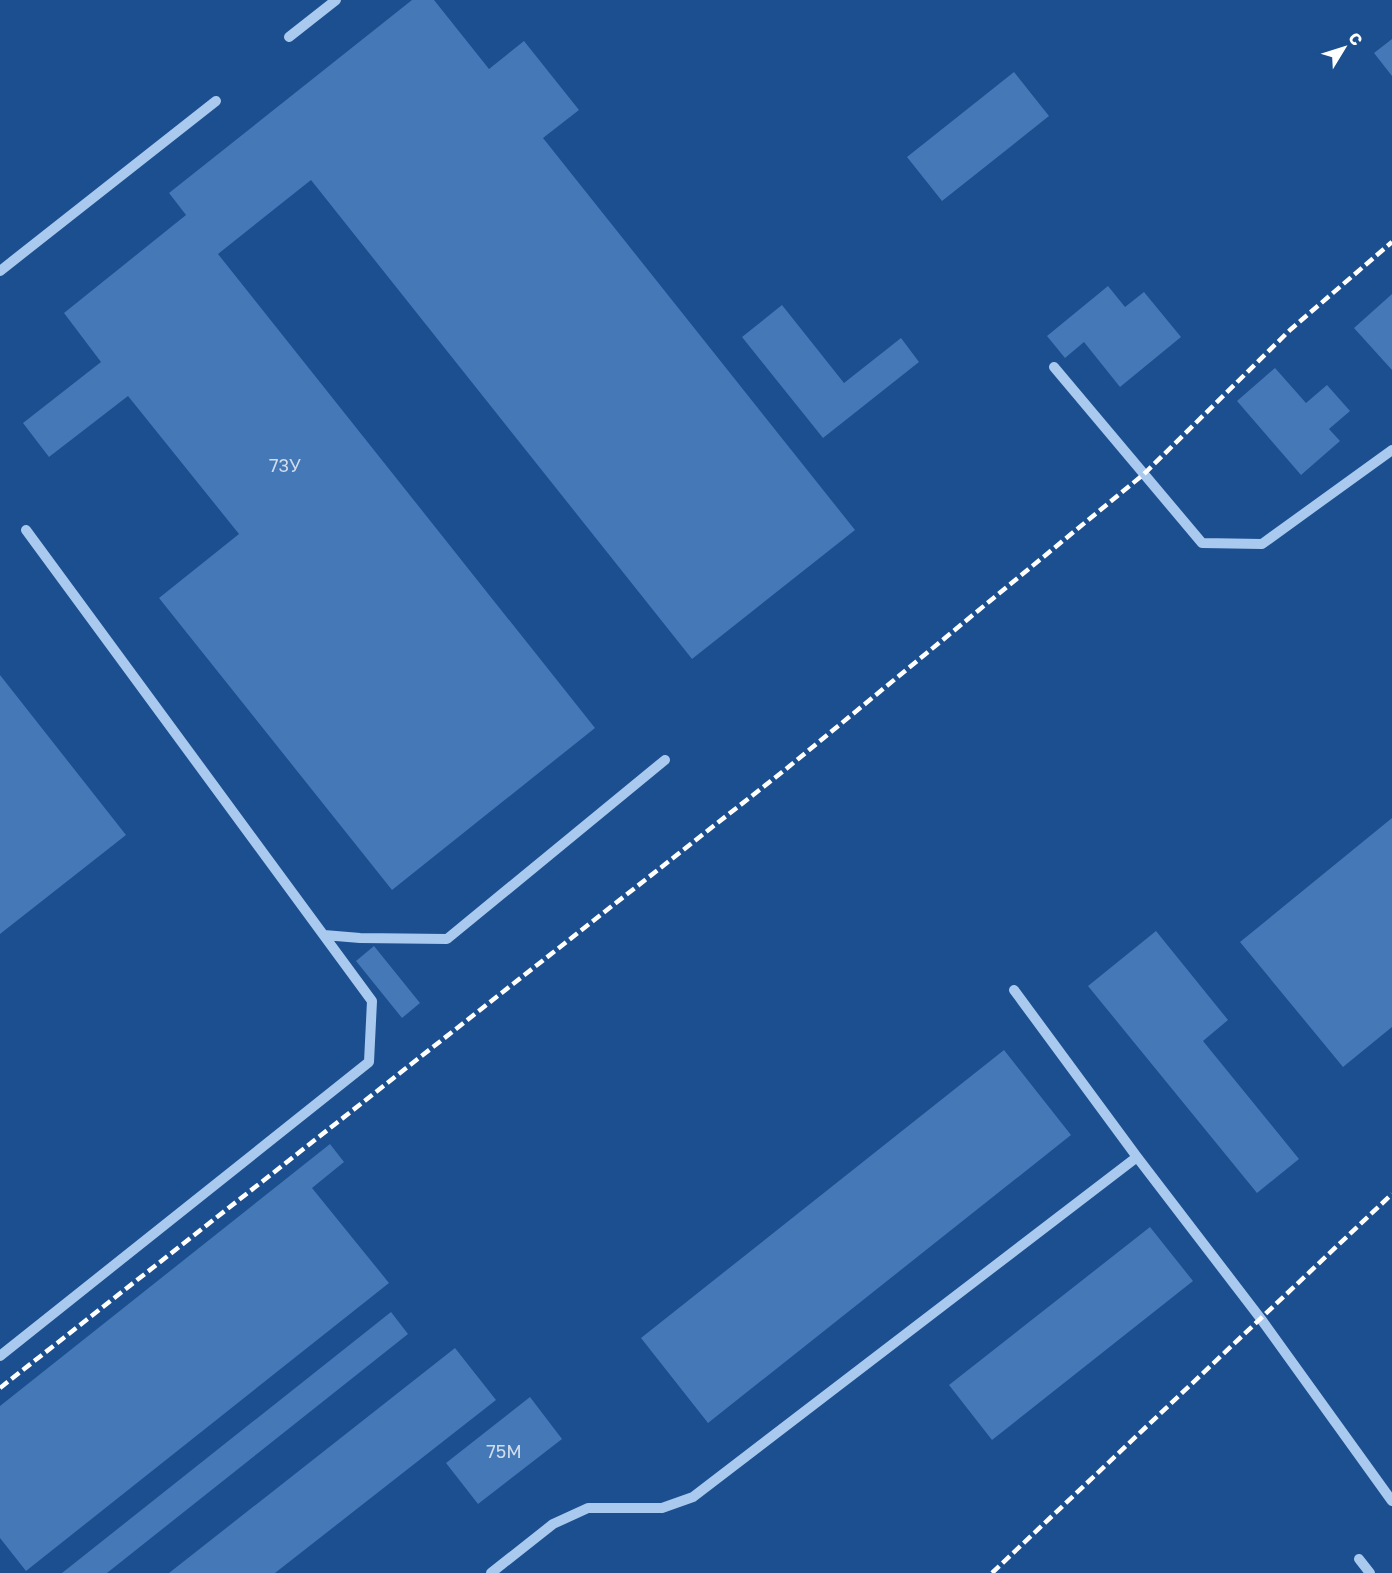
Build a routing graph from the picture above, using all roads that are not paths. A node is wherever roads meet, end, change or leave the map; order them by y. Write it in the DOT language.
graph roads {
  1 [pos="336,0"];
  2 [pos="289,37"];
  3 [pos="216,101"];
  4 [pos="0,271"];
  5 [pos="1054,367"];
  6 [pos="1392,450"];
  7 [pos="26,530"];
  8 [pos="665,760"];
  9 [pos="324,935"];
  10 [pos="1014,990"];
  11 [pos="1137,1157"];
  12 [pos="0,1356"];
  13 [pos="1392,1501"];
  14 [pos="1359,1559"];
  15 [pos="491,1573"];
  16 [pos="1370,1573"];
  1 -- 2 [label="lane"];
  3 -- 4 [label="lane"];
  5 -- 6 [label="lane"];
  7 -- 9 [label="lane"];
  8 -- 9 [label="lane"];
  9 -- 12 [label="lane"];
  10 -- 11 [label="lane"];
  11 -- 13 [label="lane"];
  11 -- 15 [label="lane"];
  14 -- 16 [label="lane"];
}
